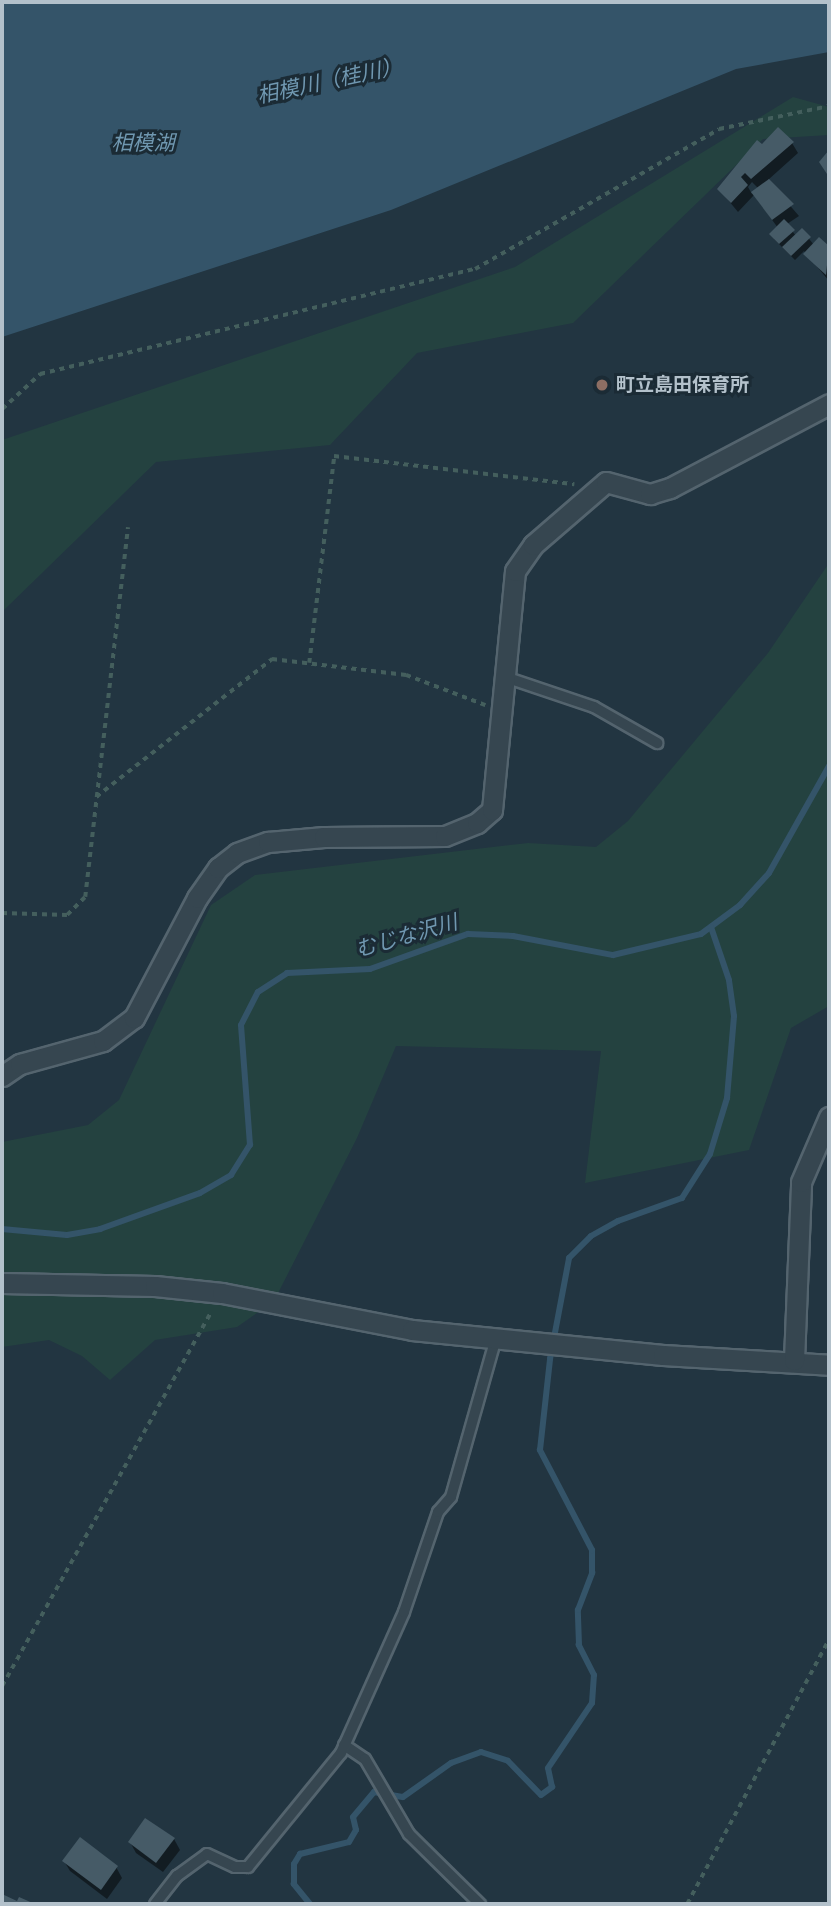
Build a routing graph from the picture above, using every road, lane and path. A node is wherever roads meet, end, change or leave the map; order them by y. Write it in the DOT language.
graph roads {
  1 [pos="829,106"];
  2 [pos="829,404"];
  3 [pos="2,409"];
  4 [pos="600,487"];
  5 [pos="128,527"];
  6 [pos="309,663"];
  7 [pos="505,677"];
  8 [pos="502,711"];
  9 [pos="657,743"];
  10 [pos="96,797"];
  11 [pos="2,914"];
  12 [pos="2,1076"];
  13 [pos="829,1117"];
  14 [pos="2,1283"];
  15 [pos="222,1293"];
  16 [pos="496,1337"];
  17 [pos="794,1360"];
  18 [pos="829,1365"];
  19 [pos="829,1639"];
  20 [pos="2,1686"];
  21 [pos="344,1745"];
  22 [pos="155,1904"];
  23 [pos="480,1904"];
  24 [pos="687,1904"];
  1 -- 3 [label="path"];
  2 -- 4 [label="street"];
  4 -- 6 [label="path"];
  4 -- 7 [label="street"];
  5 -- 10 [label="path"];
  6 -- 8 [label="path"];
  6 -- 10 [label="path"];
  7 -- 8 [label="street"];
  7 -- 9 [label="lane"];
  8 -- 12 [label="street"];
  10 -- 11 [label="path"];
  13 -- 17 [label="street"];
  14 -- 15 [label="street"];
  15 -- 16 [label="street"];
  15 -- 20 [label="path"];
  16 -- 17 [label="street"];
  16 -- 21 [label="lane"];
  17 -- 18 [label="street"];
  19 -- 24 [label="path"];
  21 -- 22 [label="lane"];
  21 -- 23 [label="lane"];
}
